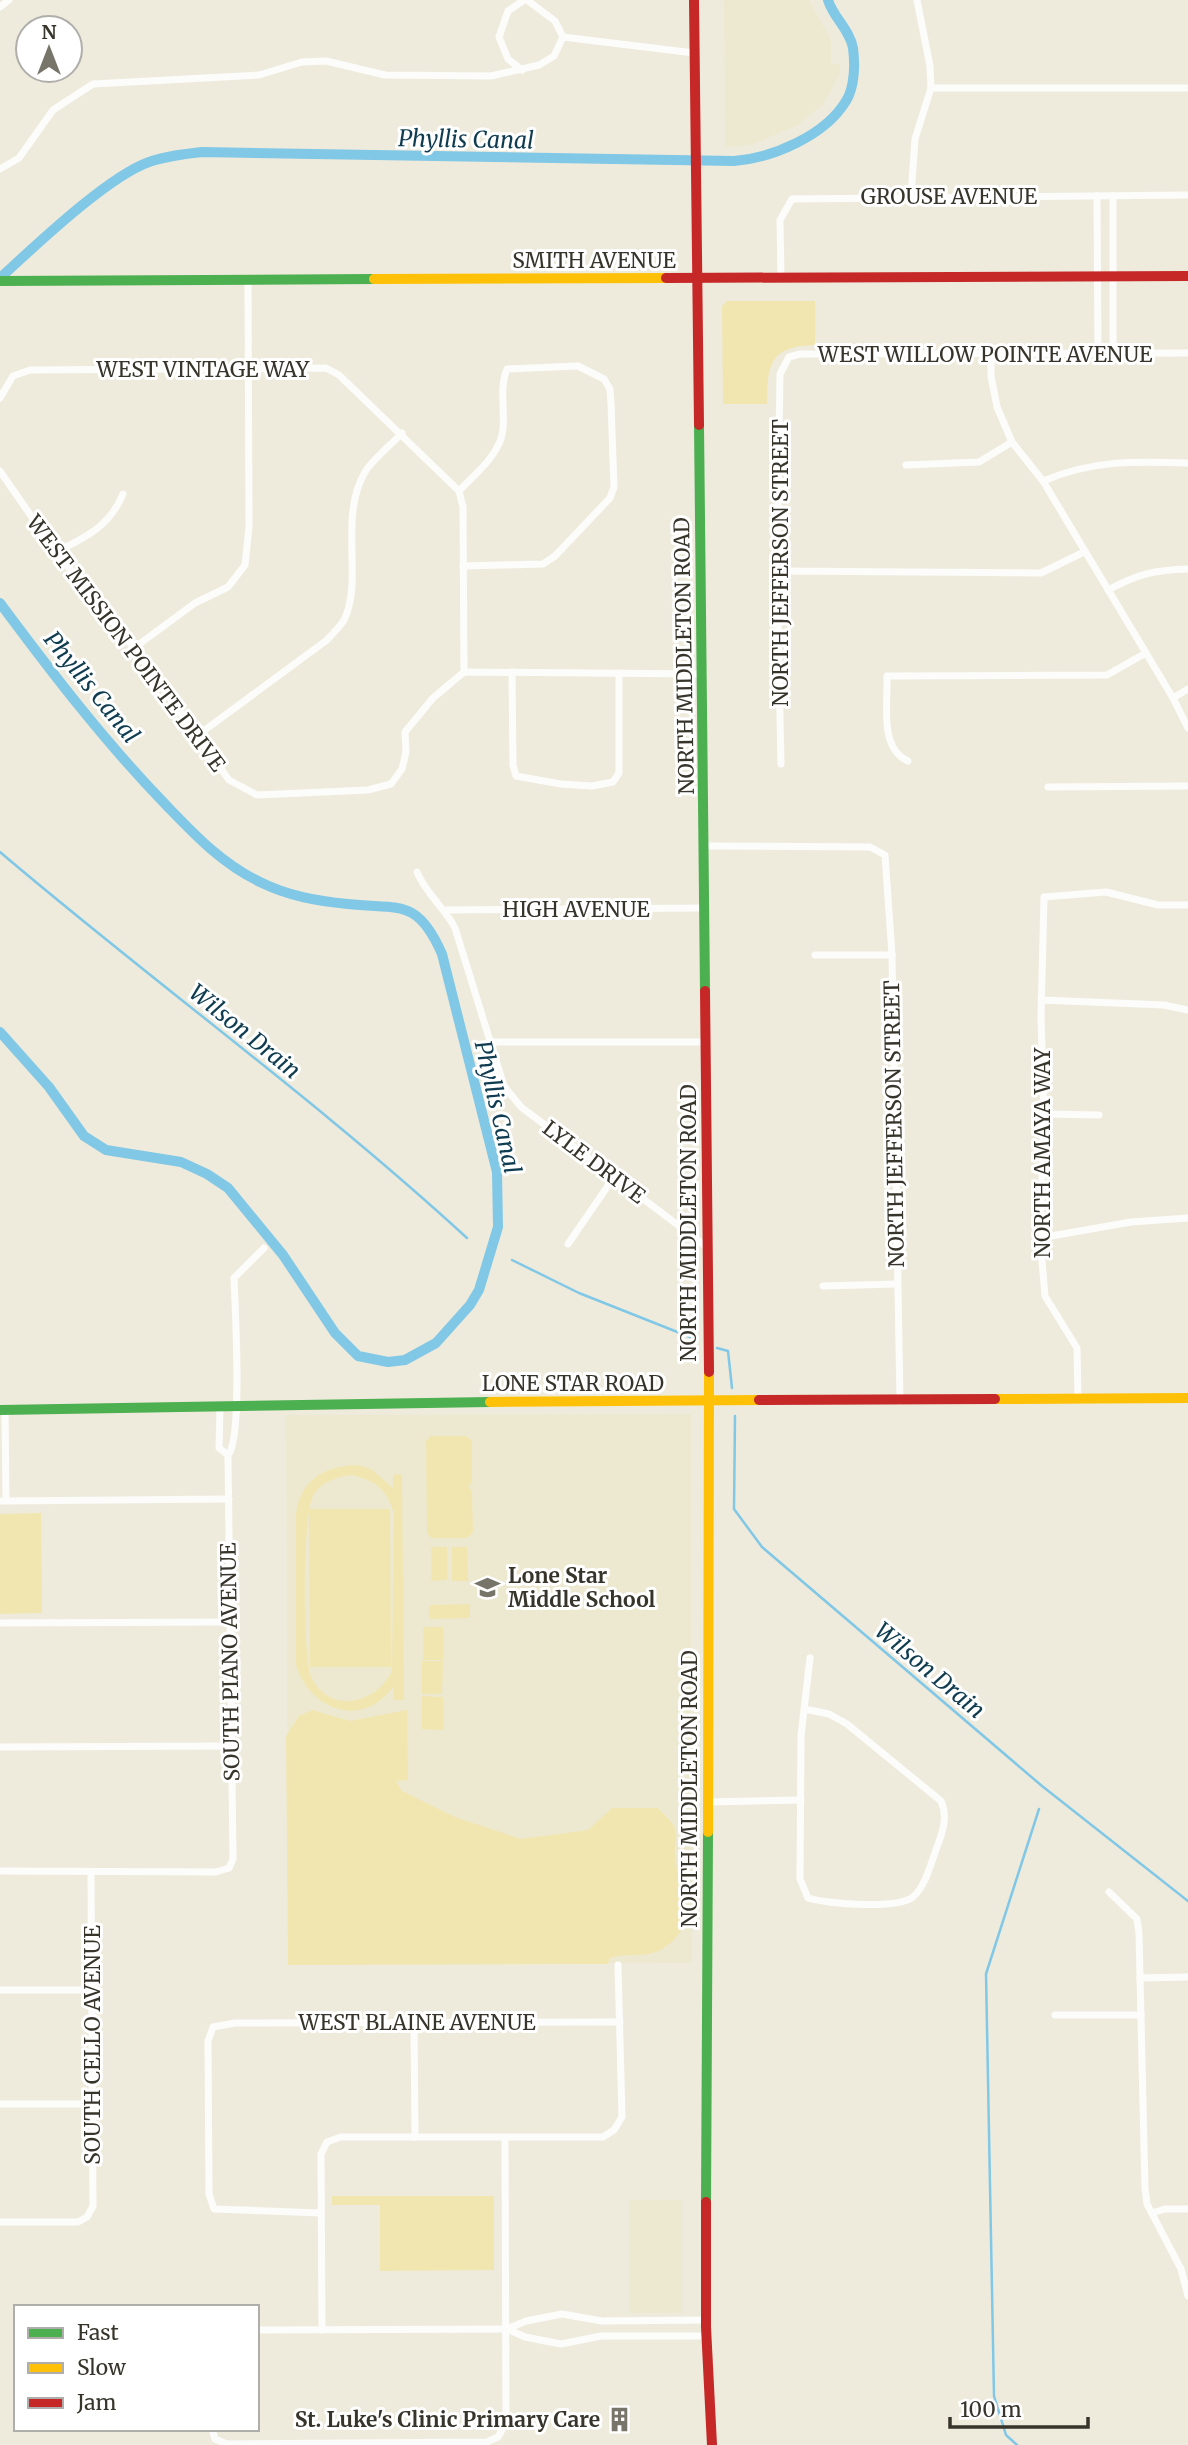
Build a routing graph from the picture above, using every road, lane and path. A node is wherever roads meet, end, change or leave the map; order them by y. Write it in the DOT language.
graph roads {
  1 [pos="9,0"];
  2 [pos="525,0"];
  3 [pos="694,0"];
  4 [pos="918,0"];
  5 [pos="0,7"];
  6 [pos="564,37"];
  7 [pos="694,53"];
  8 [pos="522,70"];
  9 [pos="931,88"];
  10 [pos="1188,88"];
  11 [pos="0,169"];
  12 [pos="1188,195"];
  13 [pos="911,196"];
  14 [pos="1097,196"];
  15 [pos="1113,196"];
  16 [pos="1098,276"];
  17 [pos="1114,276"];
  18 [pos="1188,276"];
  19 [pos="781,278"];
  20 [pos="699,279"];
  21 [pos="0,281"];
  22 [pos="248,281"];
  23 [pos="1188,353"];
  24 [pos="1098,354"];
  25 [pos="1113,354"];
  26 [pos="992,355"];
  27 [pos="785,364"];
  28 [pos="248,368"];
  29 [pos="0,398"];
  30 [pos="402,433"];
  31 [pos="1012,442"];
  32 [pos="1188,463"];
  33 [pos="906,465"];
  34 [pos="0,471"];
  35 [pos="1043,481"];
  36 [pos="459,491"];
  37 [pos="123,494"];
  38 [pos="56,552"];
  39 [pos="1084,552"];
  40 [pos="463,566"];
  41 [pos="1188,569"];
  42 [pos="777,570"];
  43 [pos="1108,590"];
  44 [pos="134,648"];
  45 [pos="1144,654"];
  46 [pos="464,672"];
  47 [pos="512,672"];
  48 [pos="619,673"];
  49 [pos="703,674"];
  50 [pos="1188,689"];
  51 [pos="1173,698"];
  52 [pos="1188,728"];
  53 [pos="198,735"];
  54 [pos="908,761"];
  55 [pos="781,764"];
  56 [pos="1188,786"];
  57 [pos="1048,787"];
  58 [pos="705,846"];
  59 [pos="417,872"];
  60 [pos="1188,905"];
  61 [pos="705,908"];
  62 [pos="446,910"];
  63 [pos="814,954"];
  64 [pos="892,954"];
  65 [pos="1041,1000"];
  66 [pos="1188,1010"];
  67 [pos="490,1042"];
  68 [pos="706,1042"];
  69 [pos="1044,1114"];
  70 [pos="1099,1115"];
  71 [pos="614,1177"];
  72 [pos="1188,1218"];
  73 [pos="1040,1238"];
  74 [pos="568,1244"];
  75 [pos="707,1247"];
  76 [pos="264,1248"];
  77 [pos="896,1284"];
  78 [pos="824,1286"];
  79 [pos="1078,1398"];
  80 [pos="1188,1398"];
  81 [pos="709,1401"];
  82 [pos="900,1401"];
  83 [pos="220,1409"];
  84 [pos="236,1409"];
  85 [pos="3,1410"];
  86 [pos="228,1455"];
  87 [pos="229,1499"];
  88 [pos="3,1500"];
  89 [pos="229,1622"];
  90 [pos="0,1623"];
  91 [pos="810,1658"];
  92 [pos="804,1709"];
  93 [pos="230,1746"];
  94 [pos="0,1747"];
  95 [pos="801,1800"];
  96 [pos="708,1802"];
  97 [pos="0,1871"];
  98 [pos="91,1872"];
  99 [pos="1109,1892"];
  100 [pos="618,1965"];
  101 [pos="1140,1978"];
  102 [pos="1188,1978"];
  103 [pos="0,1990"];
  104 [pos="92,1990"];
  105 [pos="1055,2015"];
  106 [pos="1141,2015"];
  107 [pos="414,2022"];
  108 [pos="620,2022"];
  109 [pos="0,2104"];
  110 [pos="93,2104"];
  111 [pos="415,2137"];
  112 [pos="505,2138"];
  113 [pos="1188,2209"];
  114 [pos="320,2213"];
  115 [pos="1152,2214"];
  116 [pos="0,2222"];
  117 [pos="1188,2296"];
  118 [pos="706,2320"];
  119 [pos="507,2329"];
  120 [pos="259,2330"];
  121 [pos="322,2330"];
  122 [pos="707,2336"];
  123 [pos="213,2431"];
  124 [pos="315,2444"];
  125 [pos="329,2444"];
  126 [pos="712,2445"];
  1 -- 5 [label="street"];
  2 -- 6 [label="street"];
  2 -- 8 [label="street"];
  3 -- 7 [label="main road, NORTH MIDDLETON ROAD"];
  4 -- 9 [label="street"];
  6 -- 7 [label="street"];
  6 -- 8 [label="street"];
  7 -- 20 [label="main road, NORTH MIDDLETON ROAD"];
  8 -- 11 [label="street"];
  9 -- 10 [label="street"];
  9 -- 13 [label="street"];
  12 -- 15 [label="street, GROUSE AVENUE"];
  13 -- 14 [label="street, GROUSE AVENUE"];
  13 -- 19 [label="street, GROUSE AVENUE"];
  14 -- 15 [label="street, GROUSE AVENUE"];
  14 -- 16 [label="street"];
  15 -- 17 [label="street"];
  16 -- 17 [label="main road, SMITH AVENUE"];
  16 -- 19 [label="main road, SMITH AVENUE"];
  16 -- 24 [label="street"];
  17 -- 18 [label="main road, SMITH AVENUE"];
  17 -- 25 [label="street"];
  19 -- 20 [label="main road, SMITH AVENUE"];
  20 -- 22 [label="main road, SMITH AVENUE"];
  20 -- 49 [label="main road, NORTH MIDDLETON ROAD"];
  21 -- 22 [label="main road, SMITH AVENUE"];
  22 -- 28 [label="street"];
  23 -- 25 [label="street, WEST WILLOW POINTE AVENUE"];
  24 -- 25 [label="street, WEST WILLOW POINTE AVENUE"];
  24 -- 26 [label="street, WEST WILLOW POINTE AVENUE"];
  26 -- 27 [label="street, WEST WILLOW POINTE AVENUE"];
  26 -- 31 [label="street"];
  27 -- 42 [label="street, NORTH JEFFERSON STREET"];
  28 -- 29 [label="street, WEST VINTAGE WAY"];
  28 -- 30 [label="street, WEST VINTAGE WAY"];
  28 -- 44 [label="street"];
  30 -- 36 [label="street, WEST VINTAGE WAY"];
  30 -- 53 [label="street"];
  31 -- 33 [label="street"];
  31 -- 35 [label="street"];
  32 -- 35 [label="street"];
  34 -- 38 [label="street, WEST MISSION POINTE DRIVE"];
  35 -- 39 [label="street"];
  36 -- 40 [label="street"];
  36 -- 40 [label="street"];
  37 -- 38 [label="street"];
  38 -- 44 [label="street, WEST MISSION POINTE DRIVE"];
  39 -- 42 [label="street"];
  39 -- 43 [label="street"];
  40 -- 46 [label="street"];
  41 -- 43 [label="street"];
  42 -- 55 [label="street, NORTH JEFFERSON STREET"];
  43 -- 45 [label="street"];
  44 -- 53 [label="street, WEST MISSION POINTE DRIVE"];
  45 -- 51 [label="street"];
  45 -- 54 [label="street"];
  46 -- 47 [label="street"];
  46 -- 53 [label="street, WEST MISSION POINTE DRIVE"];
  47 -- 48 [label="street"];
  47 -- 48 [label="street"];
  48 -- 49 [label="street"];
  49 -- 58 [label="main road, NORTH MIDDLETON ROAD"];
  50 -- 51 [label="street"];
  51 -- 52 [label="street"];
  56 -- 57 [label="street"];
  58 -- 61 [label="main road, NORTH MIDDLETON ROAD"];
  58 -- 64 [label="street, NORTH JEFFERSON STREET"];
  59 -- 62 [label="street, LYLE DRIVE"];
  60 -- 65 [label="street, NORTH AMAYA WAY"];
  61 -- 62 [label="street, HIGH AVENUE"];
  61 -- 68 [label="main road, NORTH MIDDLETON ROAD"];
  62 -- 67 [label="street, LYLE DRIVE"];
  63 -- 64 [label="street"];
  64 -- 77 [label="street, NORTH JEFFERSON STREET"];
  65 -- 66 [label="street"];
  65 -- 69 [label="street, NORTH AMAYA WAY"];
  67 -- 68 [label="street"];
  67 -- 71 [label="street, LYLE DRIVE"];
  68 -- 75 [label="main road, NORTH MIDDLETON ROAD"];
  69 -- 70 [label="street"];
  69 -- 73 [label="street, NORTH AMAYA WAY"];
  71 -- 74 [label="street"];
  71 -- 75 [label="street, LYLE DRIVE"];
  72 -- 73 [label="street"];
  73 -- 79 [label="street, NORTH AMAYA WAY"];
  75 -- 81 [label="main road, NORTH MIDDLETON ROAD"];
  76 -- 84 [label="street, SOUTH PIANO AVENUE"];
  77 -- 78 [label="street"];
  77 -- 82 [label="street, NORTH JEFFERSON STREET"];
  79 -- 80 [label="main road, LONE STAR ROAD"];
  79 -- 82 [label="main road, LONE STAR ROAD"];
  81 -- 82 [label="main road, LONE STAR ROAD"];
  81 -- 84 [label="main road, LONE STAR ROAD"];
  81 -- 96 [label="main road, NORTH MIDDLETON ROAD"];
  83 -- 84 [label="main road, LONE STAR ROAD"];
  83 -- 85 [label="main road, LONE STAR ROAD"];
  83 -- 86 [label="street, SOUTH PIANO AVENUE"];
  84 -- 86 [label="street, SOUTH PIANO AVENUE"];
  85 -- 88 [label="street"];
  86 -- 87 [label="street, SOUTH PIANO AVENUE"];
  87 -- 88 [label="street"];
  87 -- 89 [label="street, SOUTH PIANO AVENUE"];
  89 -- 90 [label="street"];
  89 -- 93 [label="street, SOUTH PIANO AVENUE"];
  91 -- 92 [label="street"];
  92 -- 95 [label="street"];
  92 -- 95 [label="street"];
  93 -- 94 [label="street"];
  93 -- 98 [label="street, SOUTH PIANO AVENUE"];
  95 -- 96 [label="street"];
  96 -- 118 [label="main road, NORTH MIDDLETON ROAD"];
  97 -- 98 [label="street"];
  98 -- 104 [label="street, SOUTH CELLO AVENUE"];
  99 -- 101 [label="street"];
  100 -- 108 [label="street"];
  101 -- 102 [label="street"];
  101 -- 106 [label="street"];
  103 -- 104 [label="street"];
  104 -- 110 [label="street, SOUTH CELLO AVENUE"];
  105 -- 106 [label="street"];
  106 -- 115 [label="street"];
  107 -- 108 [label="street, WEST BLAINE AVENUE"];
  107 -- 111 [label="street"];
  107 -- 114 [label="street, WEST BLAINE AVENUE"];
  108 -- 112 [label="street"];
  109 -- 110 [label="street"];
  110 -- 116 [label="street, SOUTH CELLO AVENUE"];
  111 -- 112 [label="street"];
  111 -- 114 [label="street"];
  112 -- 119 [label="street"];
  113 -- 115 [label="street"];
  114 -- 121 [label="street"];
  115 -- 117 [label="street"];
  118 -- 119 [label="street"];
  118 -- 122 [label="main road, NORTH MIDDLETON ROAD"];
  119 -- 121 [label="street"];
  119 -- 122 [label="street"];
  119 -- 125 [label="street"];
  120 -- 121 [label="street"];
  122 -- 126 [label="main road, NORTH MIDDLETON ROAD"];
  123 -- 124 [label="street"];
  124 -- 125 [label="street"];
}
